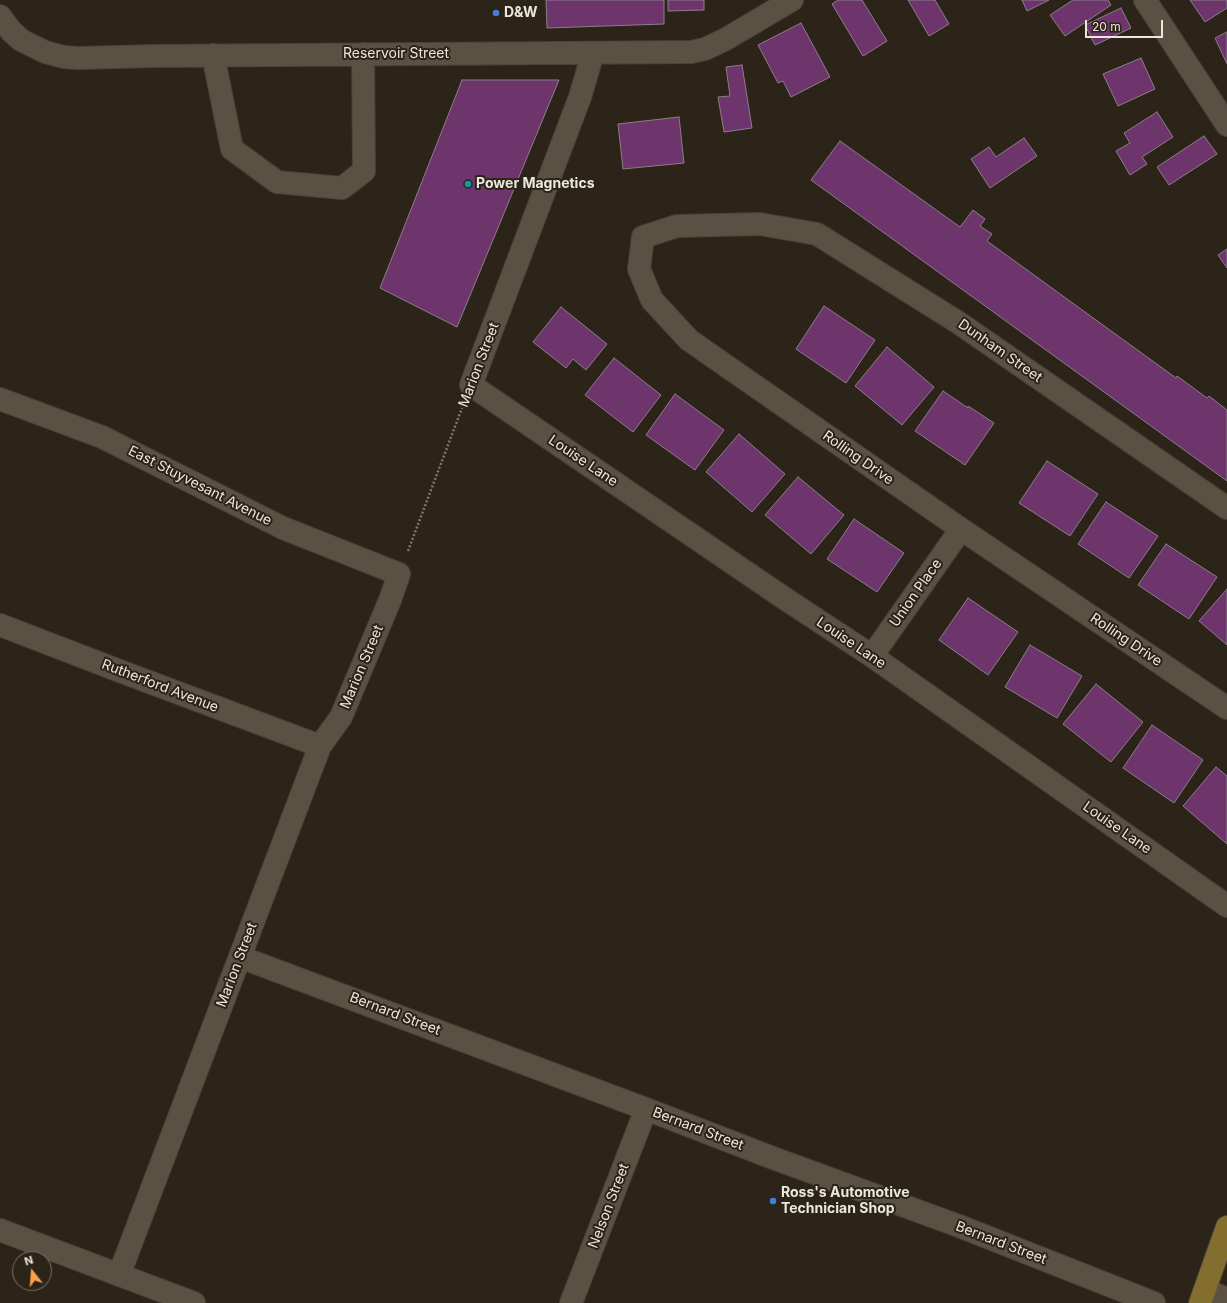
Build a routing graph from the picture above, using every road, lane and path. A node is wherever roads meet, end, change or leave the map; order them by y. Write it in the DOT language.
graph roads {
  1 [pos="792,0"];
  2 [pos="1144,0"];
  3 [pos="0,16"];
  4 [pos="363,54"];
  5 [pos="593,54"];
  6 [pos="213,56"];
  7 [pos="1227,125"];
  8 [pos="760,224"];
  9 [pos="471,385"];
  10 [pos="0,399"];
  11 [pos="1227,508"];
  12 [pos="961,529"];
  13 [pos="399,574"];
  14 [pos="0,625"];
  15 [pos="872,656"];
  16 [pos="1227,708"];
  17 [pos="320,746"];
  18 [pos="1227,906"];
  19 [pos="240,957"];
  20 [pos="646,1109"];
  21 [pos="1227,1227"];
  22 [pos="0,1230"];
  23 [pos="119,1275"];
  24 [pos="1203,1296"];
  25 [pos="1227,1299"];
  26 [pos="194,1303"];
  27 [pos="571,1303"];
  28 [pos="1154,1303"];
  1 -- 5 [label="street, Reservoir Street"];
  2 -- 7 [label="street"];
  3 -- 6 [label="street, Reservoir Street"];
  4 -- 5 [label="street, Reservoir Street"];
  4 -- 6 [label="street, Reservoir Street"];
  4 -- 6 [label="street"];
  5 -- 9 [label="street, Marion Street"];
  8 -- 11 [label="street, Dunham Street"];
  8 -- 12 [label="street, Rolling Drive"];
  9 -- 13 [label="path, Marion Street"];
  9 -- 15 [label="street, Louise Lane"];
  10 -- 13 [label="street, East Stuyvesant Avenue"];
  12 -- 15 [label="street, Union Place"];
  12 -- 16 [label="street, Rolling Drive"];
  13 -- 17 [label="street, Marion Street"];
  14 -- 17 [label="street, Rutherford Avenue"];
  15 -- 18 [label="street, Louise Lane"];
  17 -- 19 [label="street, Marion Street"];
  19 -- 20 [label="street, Bernard Street"];
  19 -- 23 [label="street, Marion Street"];
  20 -- 27 [label="street, Nelson Street"];
  20 -- 28 [label="street, Bernard Street"];
  21 -- 24 [label="main road"];
  22 -- 23 [label="street"];
  23 -- 26 [label="street"];
  24 -- 25 [label="street"];
}
